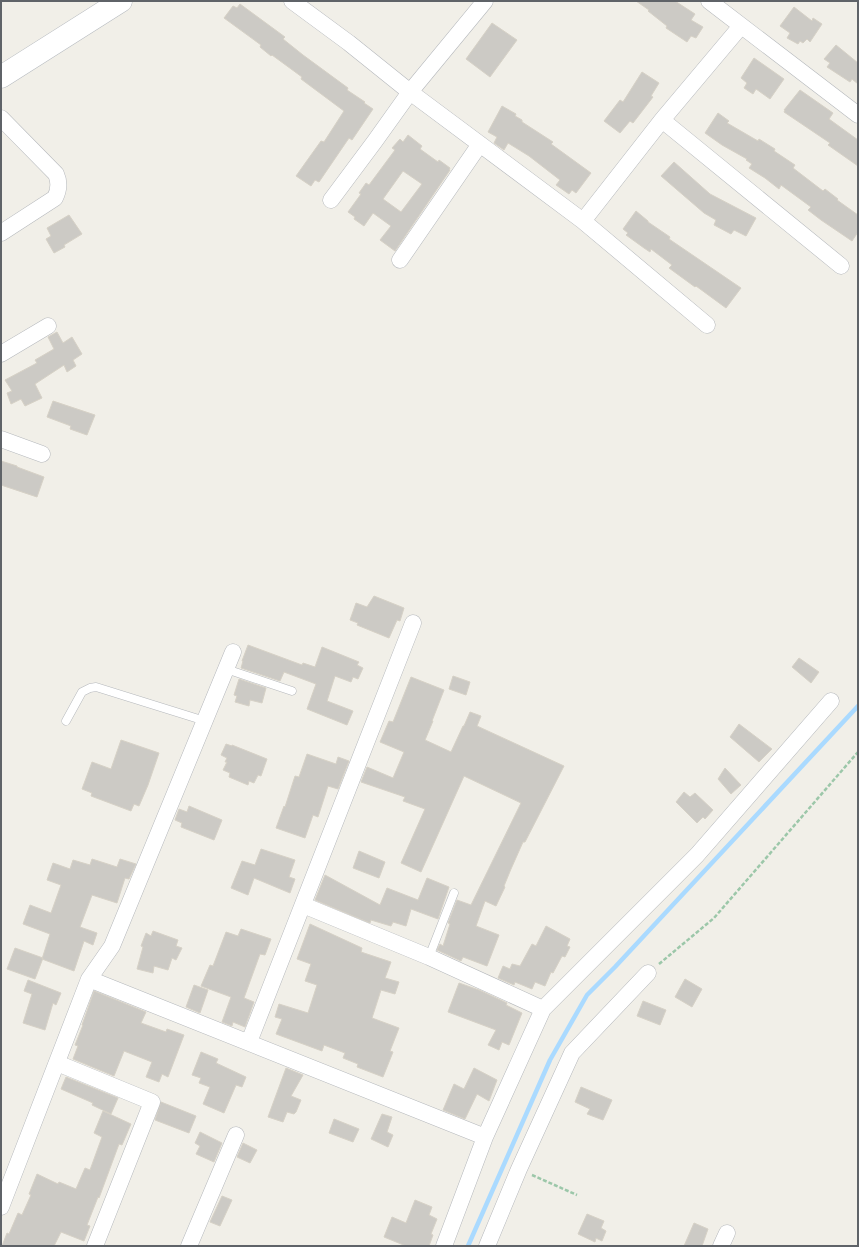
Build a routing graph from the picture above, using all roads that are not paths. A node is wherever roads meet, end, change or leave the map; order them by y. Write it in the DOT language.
graph roads {
  1 [pos="121,1"];
  2 [pos="292,1"];
  3 [pos="485,1"];
  4 [pos="710,1"];
  5 [pos="741,26"];
  6 [pos="1,77"];
  7 [pos="410,92"];
  8 [pos="858,115"];
  9 [pos="1,118"];
  10 [pos="662,120"];
  11 [pos="480,144"];
  12 [pos="331,200"];
  13 [pos="583,222"];
  14 [pos="1,233"];
  15 [pos="400,260"];
  16 [pos="841,266"];
  17 [pos="707,325"];
  18 [pos="48,326"];
  19 [pos="1,354"];
  20 [pos="1,439"];
  21 [pos="42,454"];
  22 [pos="413,623"];
  23 [pos="233,652"];
  24 [pos="226,669"];
  25 [pos="292,691"];
  26 [pos="832,701"];
  27 [pos="66,721"];
  28 [pos="205,722"];
  29 [pos="454,893"];
  30 [pos="302,905"];
  31 [pos="429,957"];
  32 [pos="648,973"];
  33 [pos="89,979"];
  34 [pos="543,1009"];
  35 [pos="249,1042"];
  36 [pos="57,1063"];
  37 [pos="236,1135"];
  38 [pos="485,1137"];
  39 [pos="1,1207"];
  40 [pos="95,1246"];
  41 [pos="189,1246"];
  42 [pos="444,1246"];
  43 [pos="487,1246"];
  1 -- 6 [label="street"];
  2 -- 7 [label="street"];
  3 -- 7 [label="street"];
  4 -- 5 [label="street"];
  5 -- 8 [label="street"];
  5 -- 10 [label="street"];
  7 -- 11 [label="street"];
  7 -- 12 [label="street"];
  9 -- 14 [label="street"];
  10 -- 13 [label="street"];
  10 -- 16 [label="street"];
  11 -- 13 [label="street"];
  11 -- 15 [label="street"];
  13 -- 17 [label="street"];
  18 -- 19 [label="street"];
  20 -- 21 [label="street"];
  22 -- 30 [label="street"];
  23 -- 24 [label="street"];
  24 -- 25 [label="lane"];
  24 -- 28 [label="street"];
  26 -- 34 [label="street"];
  27 -- 28 [label="lane"];
  28 -- 33 [label="street"];
  29 -- 31 [label="lane"];
  30 -- 31 [label="street"];
  30 -- 35 [label="street"];
  31 -- 34 [label="street"];
  32 -- 43 [label="street"];
  33 -- 35 [label="street"];
  33 -- 36 [label="street"];
  34 -- 38 [label="street"];
  35 -- 38 [label="street"];
  36 -- 39 [label="street"];
  36 -- 40 [label="street"];
  37 -- 41 [label="street"];
  38 -- 42 [label="street"];
}
